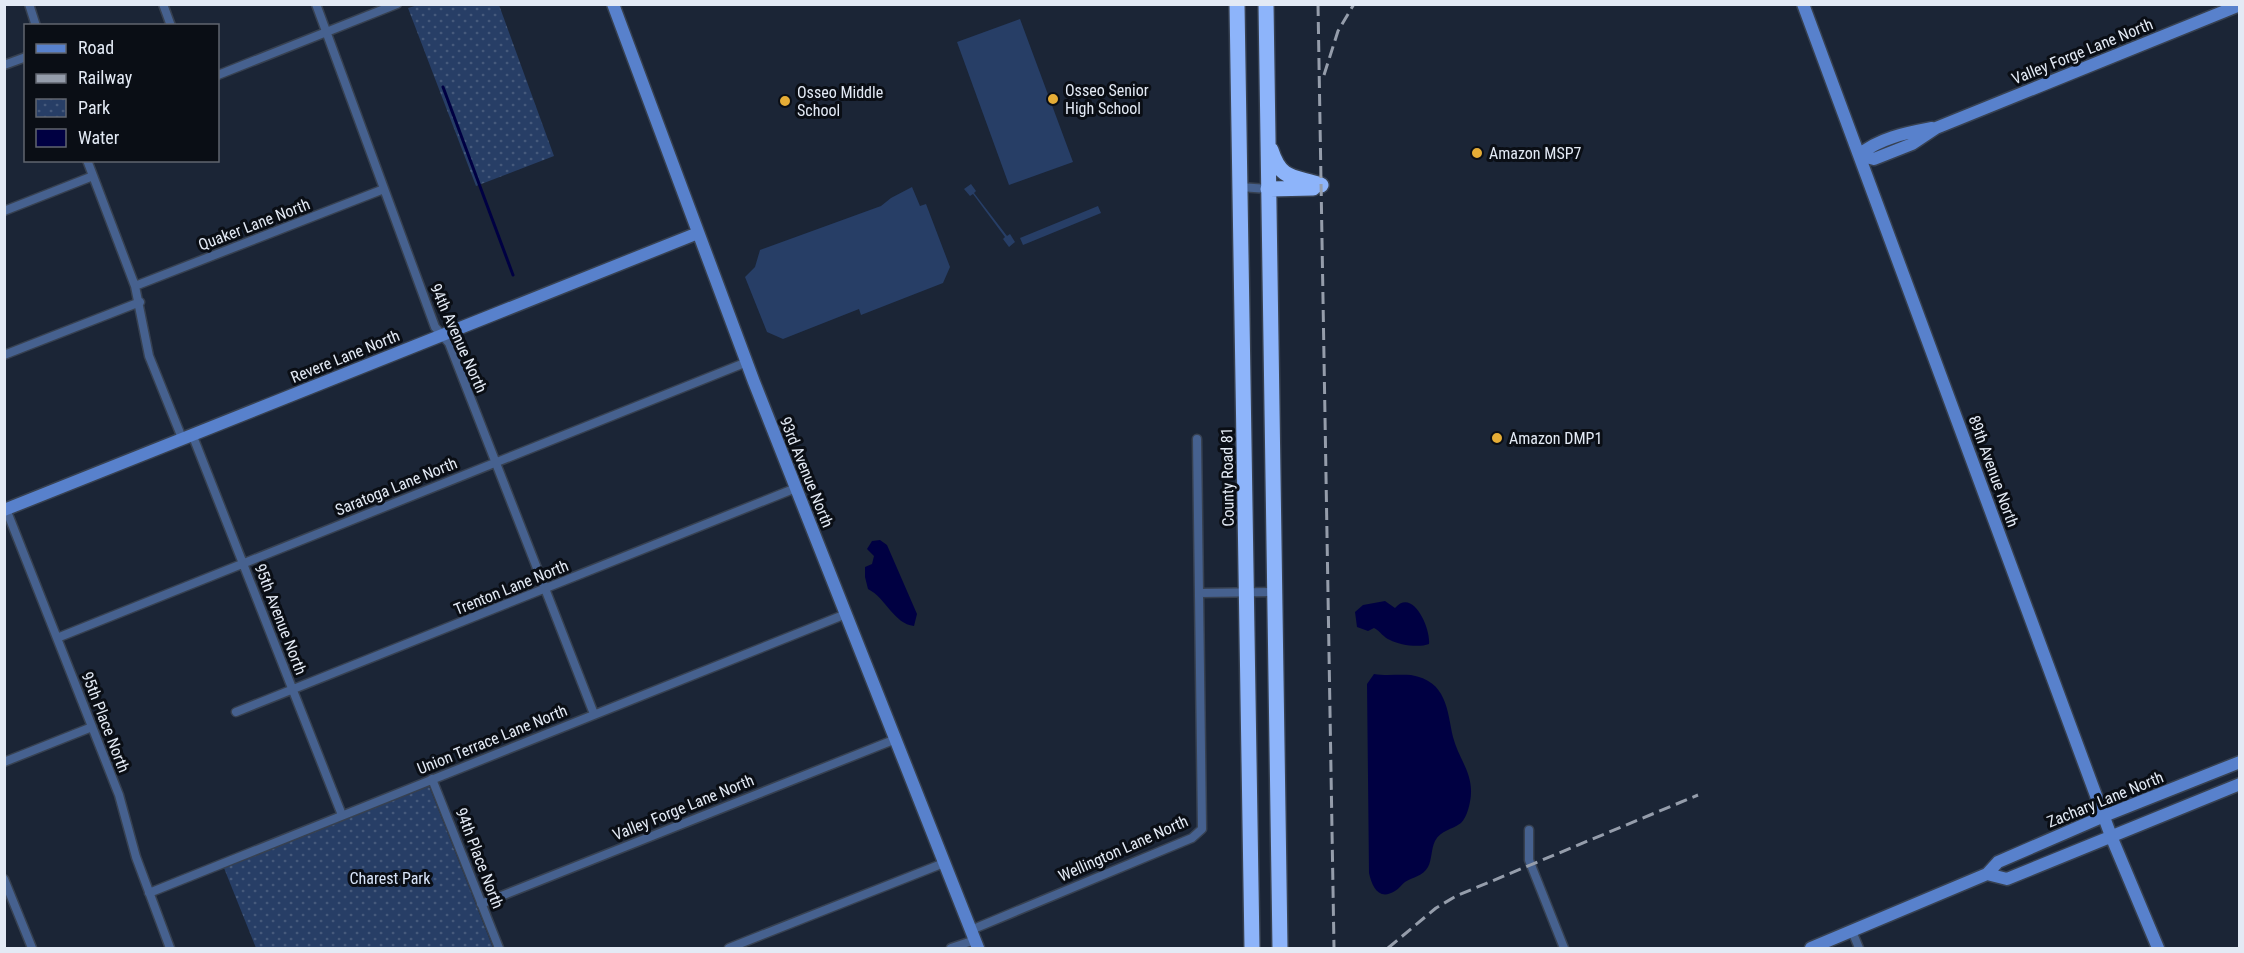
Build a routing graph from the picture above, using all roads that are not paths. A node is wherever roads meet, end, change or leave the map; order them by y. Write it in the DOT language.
graph roads {
  1 [pos="29,4"];
  2 [pos="163,4"];
  3 [pos="316,4"];
  4 [pos="398,4"];
  5 [pos="613,4"];
  6 [pos="1237,4"];
  7 [pos="1266,4"];
  8 [pos="1803,4"];
  9 [pos="2240,5"];
  10 [pos="35,24"];
  11 [pos="170,24"];
  12 [pos="327,33"];
  13 [pos="24,58"];
  14 [pos="4,65"];
  15 [pos="219,75"];
  16 [pos="1268,136"];
  17 [pos="1859,155"];
  18 [pos="88,162"];
  19 [pos="93,176"];
  20 [pos="1240,187"];
  21 [pos="384,189"];
  22 [pos="1268,189"];
  23 [pos="4,211"];
  24 [pos="698,233"];
  25 [pos="135,286"];
  26 [pos="140,302"];
  27 [pos="442,335"];
  28 [pos="4,356"];
  29 [pos="747,363"];
  30 [pos="187,436"];
  31 [pos="1197,439"];
  32 [pos="495,463"];
  33 [pos="796,488"];
  34 [pos="5,510"];
  35 [pos="243,564"];
  36 [pos="544,589"];
  37 [pos="1247,592"];
  38 [pos="1275,592"];
  39 [pos="1199,593"];
  40 [pos="846,614"];
  41 [pos="57,638"];
  42 [pos="293,690"];
  43 [pos="236,712"];
  44 [pos="594,714"];
  45 [pos="92,727"];
  46 [pos="896,739"];
  47 [pos="4,762"];
  48 [pos="2240,762"];
  49 [pos="432,779"];
  50 [pos="2240,784"];
  51 [pos="342,814"];
  52 [pos="2104,816"];
  53 [pos="1529,830"];
  54 [pos="2111,836"];
  55 [pos="944,863"];
  56 [pos="1987,874"];
  57 [pos="4,879"];
  58 [pos="149,893"];
  59 [pos="8,896"];
  60 [pos="482,904"];
  61 [pos="1280,907"];
  62 [pos="1852,931"];
  63 [pos="974,939"];
  64 [pos="32,948"];
  65 [pos="170,948"];
  66 [pos="499,948"];
  67 [pos="729,948"];
  68 [pos="951,948"];
  69 [pos="1252,948"];
  70 [pos="1280,948"];
  71 [pos="1286,948"];
  72 [pos="1564,948"];
  73 [pos="1811,948"];
  74 [pos="1859,948"];
  75 [pos="2158,948"];
  1 -- 10 [label="street"];
  2 -- 11 [label="street"];
  3 -- 12 [label="street, 94th Avenue North"];
  4 -- 12 [label="street"];
  5 -- 24 [label="street, 93rd Avenue North"];
  6 -- 20 [label="highway, County Road 81"];
  7 -- 16 [label="highway"];
  8 -- 17 [label="street, 89th Avenue North"];
  9 -- 17 [label="street, Valley Forge Lane North"];
  12 -- 15 [label="street"];
  12 -- 21 [label="street, 94th Avenue North"];
  13 -- 14 [label="street"];
  16 -- 22 [label="highway"];
  16 -- 22 [label="highway"];
  17 -- 52 [label="street, 89th Avenue North"];
  18 -- 19 [label="street, 95th Avenue North"];
  19 -- 23 [label="street"];
  19 -- 25 [label="street, 95th Avenue North"];
  20 -- 22 [label="street"];
  20 -- 37 [label="highway, County Road 81"];
  21 -- 25 [label="street, Quaker Lane North"];
  21 -- 27 [label="street, 94th Avenue North"];
  22 -- 38 [label="highway"];
  24 -- 27 [label="street, Revere Lane North"];
  24 -- 29 [label="street, 93rd Avenue North"];
  25 -- 26 [label="street, 95th Avenue North"];
  26 -- 28 [label="street"];
  26 -- 30 [label="street, 95th Avenue North"];
  27 -- 30 [label="street, Revere Lane North"];
  27 -- 32 [label="street, 94th Avenue North"];
  29 -- 32 [label="street, Saratoga Lane North"];
  29 -- 33 [label="street, 93rd Avenue North"];
  30 -- 34 [label="street, Revere Lane North"];
  30 -- 35 [label="street, 95th Avenue North"];
  31 -- 39 [label="street, Wellington Lane North"];
  32 -- 35 [label="street, Saratoga Lane North"];
  32 -- 36 [label="street, 94th Avenue North"];
  33 -- 36 [label="street, Trenton Lane North"];
  33 -- 40 [label="street, 93rd Avenue North"];
  34 -- 41 [label="street, 95th Place North"];
  35 -- 41 [label="street, Saratoga Lane North"];
  35 -- 42 [label="street, 95th Avenue North"];
  36 -- 42 [label="street, Trenton Lane North"];
  36 -- 44 [label="street, 94th Avenue North"];
  37 -- 38 [label="street"];
  37 -- 39 [label="street"];
  37 -- 69 [label="highway, County Road 81"];
  38 -- 61 [label="highway"];
  39 -- 63 [label="street, Wellington Lane North"];
  40 -- 44 [label="street, Union Terrace Lane North"];
  40 -- 46 [label="street, 93rd Avenue North"];
  41 -- 45 [label="street, 95th Place North"];
  42 -- 43 [label="street, Trenton Lane North"];
  42 -- 51 [label="street, 95th Avenue North"];
  44 -- 49 [label="street, Union Terrace Lane North"];
  45 -- 47 [label="street"];
  45 -- 58 [label="street, 95th Place North"];
  46 -- 55 [label="street, 93rd Avenue North"];
  46 -- 60 [label="street, Valley Forge Lane North"];
  48 -- 52 [label="street, Zachary Lane North"];
  49 -- 51 [label="street, Union Terrace Lane North"];
  49 -- 60 [label="street, 94th Place North"];
  50 -- 54 [label="street, Zachary Lane North"];
  51 -- 58 [label="street, Union Terrace Lane North"];
  52 -- 54 [label="street, 89th Avenue North"];
  52 -- 56 [label="street, Zachary Lane North"];
  53 -- 72 [label="street"];
  54 -- 56 [label="street, Zachary Lane North"];
  54 -- 75 [label="street, 89th Avenue North"];
  55 -- 63 [label="street, 93rd Avenue North"];
  55 -- 67 [label="street"];
  56 -- 62 [label="street, Zachary Lane North"];
  57 -- 59 [label="street"];
  58 -- 65 [label="street, 95th Place North"];
  59 -- 64 [label="street"];
  60 -- 66 [label="street, 94th Place North"];
  61 -- 70 [label="highway"];
  61 -- 71 [label="highway"];
  62 -- 73 [label="street, Zachary Lane North"];
  62 -- 74 [label="street"];
  63 -- 68 [label="street"];
}
